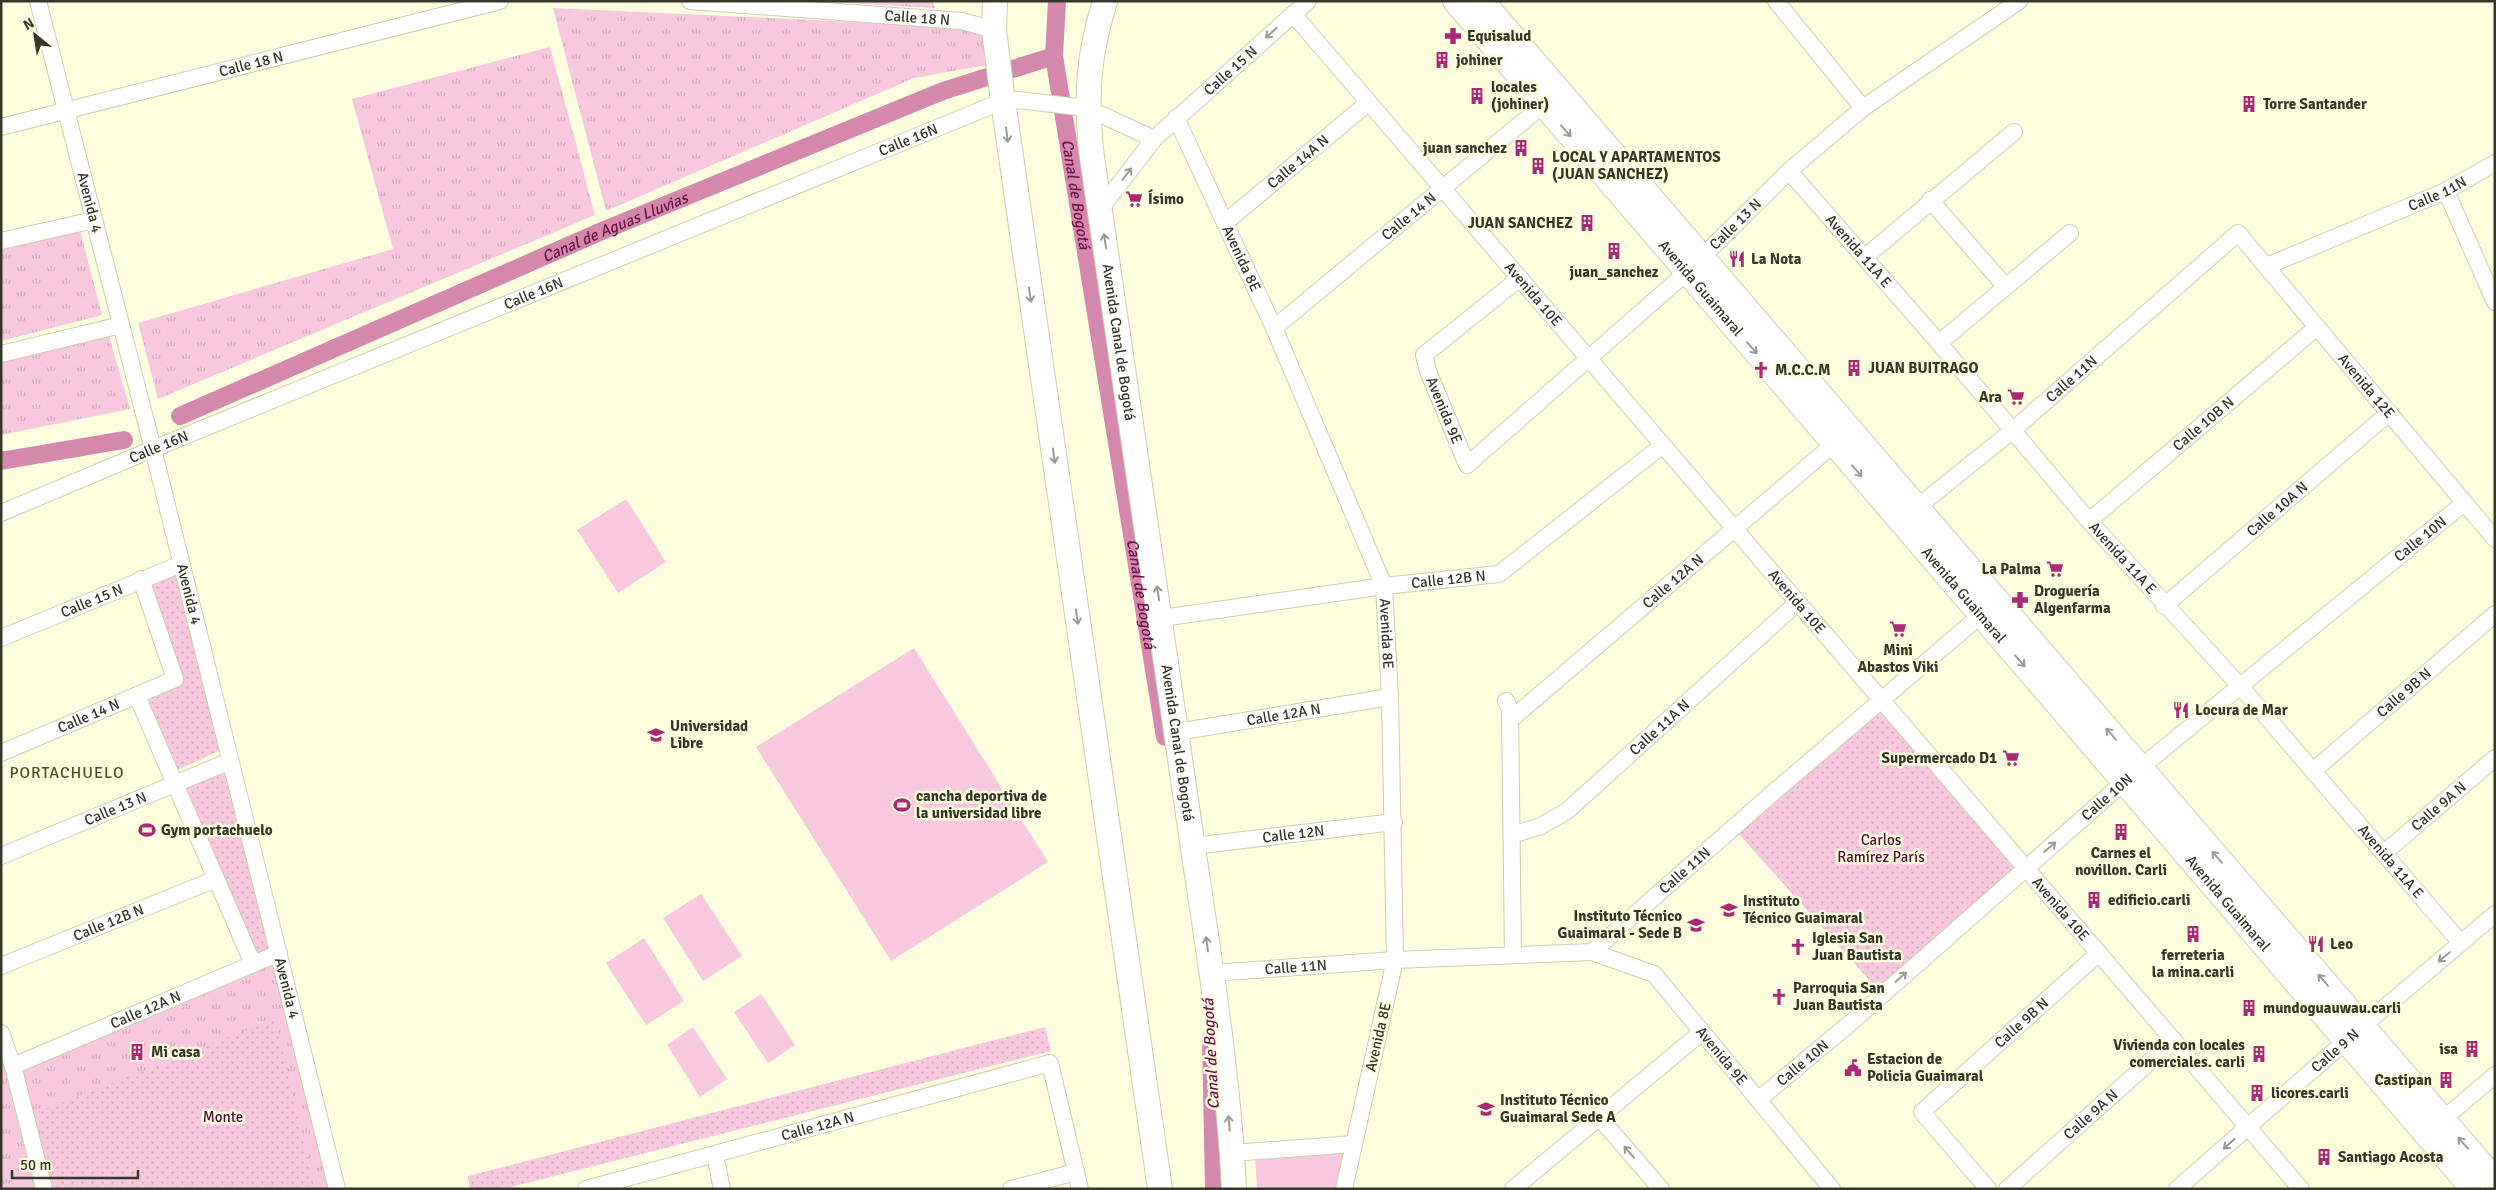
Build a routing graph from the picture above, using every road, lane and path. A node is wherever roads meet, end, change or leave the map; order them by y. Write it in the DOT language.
graph roads {
  1 [pos="39,1"];
  2 [pos="500,1"];
  3 [pos="690,1"];
  4 [pos="995,1"];
  5 [pos="1105,1"];
  6 [pos="1308,1"];
  7 [pos="1455,1"];
  8 [pos="1482,1"];
  9 [pos="1776,1"];
  10 [pos="2019,1"];
  11 [pos="1293,14"];
  12 [pos="995,39"];
  13 [pos="1007,96"];
  14 [pos="1369,102"];
  15 [pos="1543,105"];
  16 [pos="1079,107"];
  17 [pos="1863,108"];
  18 [pos="65,110"];
  19 [pos="1176,118"];
  20 [pos="1,127"];
  21 [pos="2014,132"];
  22 [pos="1154,139"];
  23 [pos="2495,163"];
  24 [pos="1789,171"];
  25 [pos="1443,189"];
  26 [pos="2446,191"];
  27 [pos="1930,200"];
  28 [pos="1100,209"];
  29 [pos="94,220"];
  30 [pos="1226,222"];
  31 [pos="2070,233"];
  32 [pos="2238,233"];
  33 [pos="1,241"];
  34 [pos="1865,257"];
  35 [pos="1694,265"];
  36 [pos="2267,266"];
  37 [pos="1520,278"];
  38 [pos="2005,286"];
  39 [pos="2495,302"];
  40 [pos="121,325"];
  41 [pos="2317,327"];
  42 [pos="1274,328"];
  43 [pos="1939,343"];
  44 [pos="1,354"];
  45 [pos="1588,359"];
  46 [pos="2388,413"];
  47 [pos="2012,431"];
  48 [pos="1834,444"];
  49 [pos="1663,446"];
  50 [pos="153,449"];
  51 [pos="1467,465"];
  52 [pos="2464,503"];
  53 [pos="1,514"];
  54 [pos="1909,515"];
  55 [pos="2089,521"];
  56 [pos="1735,529"];
  57 [pos="2495,539"];
  58 [pos="181,564"];
  59 [pos="141,579"];
  60 [pos="1384,586"];
  61 [pos="1797,603"];
  62 [pos="2164,606"];
  63 [pos="1989,608"];
  64 [pos="2495,614"];
  65 [pos="1162,618"];
  66 [pos="1,638"];
  67 [pos="2240,686"];
  68 [pos="137,696"];
  69 [pos="1390,697"];
  70 [pos="1881,699"];
  71 [pos="1506,701"];
  72 [pos="1510,720"];
  73 [pos="1177,732"];
  74 [pos="1,754"];
  75 [pos="2495,758"];
  76 [pos="230,761"];
  77 [pos="2313,771"];
  78 [pos="2132,775"];
  79 [pos="175,784"];
  80 [pos="1394,822"];
  81 [pos="1512,835"];
  82 [pos="1193,846"];
  83 [pos="2384,853"];
  84 [pos="1,856"];
  85 [pos="2026,868"];
  86 [pos="216,879"];
  87 [pos="2495,914"];
  88 [pos="2460,942"];
  89 [pos="1592,952"];
  90 [pos="2099,953"];
  91 [pos="279,954"];
  92 [pos="1514,955"];
  93 [pos="1395,960"];
  94 [pos="254,964"];
  95 [pos="1,966"];
  96 [pos="1212,973"];
  97 [pos="1702,1032"];
  98 [pos="1,1033"];
  99 [pos="2354,1033"];
  100 [pos="2174,1040"];
  101 [pos="12,1066"];
  102 [pos="2495,1075"];
  103 [pos="1758,1100"];
  104 [pos="1598,1116"];
  105 [pos="2442,1120"];
  106 [pos="2248,1126"];
  107 [pos="1354,1144"];
  108 [pos="1232,1153"];
  109 [pos="715,1155"];
  110 [pos="1076,1172"];
  111 [pos="2495,1180"];
  112 [pos="44,1189"];
  113 [pos="337,1189"];
  114 [pos="586,1189"];
  115 [pos="722,1189"];
  116 [pos="1011,1189"];
  117 [pos="1080,1189"];
  118 [pos="1160,1189"];
  119 [pos="1234,1189"];
  120 [pos="1344,1189"];
  121 [pos="1513,1189"];
  122 [pos="1660,1189"];
  123 [pos="1832,1189"];
  124 [pos="1988,1189"];
  125 [pos="2007,1189"];
  126 [pos="2177,1189"];
  127 [pos="2301,1189"];
  128 [pos="2473,1189"];
  1 -- 18 [label="street, Avenida 4"];
  2 -- 18 [label="street, Calle 18 N"];
  3 -- 12 [label="street, Calle 18 N"];
  4 -- 12 [label="street"];
  5 -- 16 [label="street, Avenida Canal de Bogotá"];
  6 -- 11 [label="street, Calle 15 N"];
  7 -- 15 [label="street, Avenida Guaimaral"];
  8 -- 35 [label="street, Avenida Guaimaral"];
  9 -- 17 [label="street"];
  10 -- 17 [label="street, Calle 13 N"];
  11 -- 14 [label="street, Avenida 10E"];
  11 -- 19 [label="street, Calle 15 N, one-way"];
  12 -- 13 [label="street"];
  13 -- 16 [label="street, Calle 16N"];
  13 -- 50 [label="street, Calle 16N"];
  13 -- 118 [label="street, one-way"];
  14 -- 25 [label="street, Avenida 10E"];
  14 -- 30 [label="street, Calle 14A N"];
  15 -- 25 [label="street, Calle 14 N"];
  15 -- 35 [label="street, Avenida Guaimaral, one-way"];
  16 -- 22 [label="street"];
  16 -- 28 [label="street, Avenida Canal de Bogotá"];
  17 -- 24 [label="street, Calle 13 N"];
  18 -- 20 [label="street, Calle 18 N"];
  18 -- 29 [label="street, Avenida 4"];
  19 -- 22 [label="street, Calle 15 N"];
  19 -- 30 [label="street, Avenida 8E"];
  21 -- 27 [label="street"];
  28 -- 22 [label="street, Calle 15 N, one-way"];
  23 -- 26 [label="street, Calle 11N"];
  24 -- 34 [label="street, Avenida 11A E"];
  24 -- 35 [label="street, Calle 13 N"];
  25 -- 37 [label="street, Avenida 10E"];
  25 -- 42 [label="street, Calle 14 N"];
  26 -- 36 [label="street, Calle 11N"];
  26 -- 39 [label="street"];
  27 -- 34 [label="street"];
  27 -- 38 [label="street"];
  65 -- 28 [label="street, Avenida Canal de Bogotá, one-way"];
  29 -- 33 [label="street"];
  29 -- 40 [label="street, Avenida 4"];
  30 -- 42 [label="street, Avenida 8E"];
  31 -- 38 [label="street"];
  32 -- 36 [label="street, Avenida 12E"];
  32 -- 47 [label="street, Calle 11N"];
  34 -- 43 [label="street, Avenida 11A E"];
  35 -- 45 [label="street, Calle 13 N"];
  35 -- 48 [label="street, Avenida Guaimaral, one-way"];
  35 -- 54 [label="street, Avenida Guaimaral"];
  36 -- 41 [label="street, Avenida 12E"];
  37 -- 45 [label="street, Avenida 10E"];
  37 -- 51 [label="street, Avenida 9E"];
  38 -- 43 [label="street"];
  40 -- 44 [label="street"];
  40 -- 50 [label="street, Avenida 4"];
  41 -- 46 [label="street, Avenida 12E"];
  41 -- 55 [label="street, Calle 10B N"];
  42 -- 60 [label="street, Avenida 8E"];
  43 -- 47 [label="street, Avenida 11A E"];
  45 -- 49 [label="street, Avenida 10E"];
  45 -- 51 [label="street, Calle 13 N"];
  46 -- 52 [label="street, Avenida 12E"];
  46 -- 62 [label="street, Calle 10A N"];
  47 -- 54 [label="street, Calle 11N"];
  47 -- 55 [label="street, Avenida 11A E"];
  48 -- 54 [label="street, Avenida Guaimaral, one-way"];
  48 -- 56 [label="street, Calle 12A N"];
  49 -- 56 [label="street, Avenida 10E"];
  49 -- 60 [label="street, Calle 12B N"];
  50 -- 53 [label="street, Calle 16N"];
  50 -- 58 [label="street, Avenida 4"];
  52 -- 57 [label="street, Avenida 12E"];
  52 -- 67 [label="street, Calle 10N"];
  54 -- 63 [label="street, Avenida Guaimaral"];
  55 -- 62 [label="street, Avenida 11A E"];
  56 -- 61 [label="street, Avenida 10E"];
  56 -- 72 [label="street, Calle 12A N"];
  58 -- 59 [label="street, Calle 15 N"];
  58 -- 76 [label="street, Avenida 4"];
  59 -- 66 [label="street, Calle 15 N"];
  59 -- 68 [label="street, Calle 14 N"];
  60 -- 65 [label="street, Calle 12B N"];
  60 -- 69 [label="street, Avenida 8E"];
  61 -- 70 [label="street, Avenida 10E"];
  61 -- 81 [label="street, Calle 11A N"];
  62 -- 67 [label="street, Avenida 11A E"];
  63 -- 70 [label="street, Calle 11N"];
  63 -- 78 [label="street, Avenida Guaimaral"];
  64 -- 77 [label="street, Calle 9B N"];
  65 -- 73 [label="street, Avenida Canal de Bogotá"];
  67 -- 77 [label="street, Avenida 11A E"];
  67 -- 78 [label="street, Calle 10N"];
  68 -- 74 [label="street, Calle 14 N"];
  68 -- 79 [label="street"];
  69 -- 73 [label="street, Calle 12A N"];
  69 -- 80 [label="street, Avenida 8E"];
  70 -- 85 [label="street, Avenida 10E"];
  70 -- 89 [label="street, Calle 11N"];
  71 -- 72 [label="street"];
  72 -- 81 [label="street"];
  73 -- 82 [label="street, Avenida Canal de Bogotá"];
  75 -- 83 [label="street, Calle 9A N"];
  76 -- 79 [label="street, Calle 13 N"];
  76 -- 91 [label="street, Avenida 4"];
  77 -- 83 [label="street, Avenida 11A E"];
  85 -- 78 [label="street, Calle 10N, one-way"];
  78 -- 99 [label="street, Avenida Guaimaral"];
  79 -- 84 [label="street, Calle 13 N"];
  79 -- 86 [label="street"];
  80 -- 82 [label="street, Calle 12N"];
  80 -- 93 [label="street, Avenida 8E"];
  81 -- 92 [label="street"];
  96 -- 82 [label="street, Avenida Canal de Bogotá, one-way"];
  83 -- 88 [label="street, Avenida 11A E"];
  85 -- 90 [label="street, Avenida 10E"];
  103 -- 85 [label="street, Calle 10N, one-way"];
  86 -- 94 [label="street"];
  86 -- 95 [label="street, Calle 12B N"];
  87 -- 88 [label="street, Calle 9 N"];
  88 -- 99 [label="street, Calle 9 N, one-way"];
  89 -- 92 [label="street, Calle 11N"];
  89 -- 97 [label="street, Avenida 9E"];
  90 -- 100 [label="street, Avenida 10E"];
  90 -- 124 [label="street, Calle 9B N"];
  91 -- 94 [label="street, Calle 12A N"];
  91 -- 113 [label="street, Avenida 4"];
  92 -- 93 [label="street, Calle 11N"];
  93 -- 96 [label="street, Calle 11N"];
  93 -- 107 [label="street, Avenida 8E"];
  94 -- 101 [label="street, Calle 12A N"];
  108 -- 96 [label="street, Avenida Canal de Bogotá, one-way"];
  97 -- 103 [label="street, Avenida 9E"];
  97 -- 104 [label="street"];
  98 -- 101 [label="street"];
  99 -- 105 [label="street, Avenida Guaimaral"];
  99 -- 106 [label="street, Calle 9 N"];
  99 -- 128 [label="street, Avenida Guaimaral"];
  100 -- 106 [label="street, Avenida 10E"];
  100 -- 125 [label="street, Calle 9A N"];
  101 -- 112 [label="street"];
  102 -- 105 [label="street"];
  103 -- 123 [label="street, Avenida 9E"];
  104 -- 121 [label="street"];
  122 -- 104 [label="street, one-way"];
  111 -- 105 [label="street, Avenida Guaimaral, one-way"];
  106 -- 126 [label="street, Calle 9 N, one-way"];
  106 -- 127 [label="street, Avenida 10E"];
  107 -- 108 [label="street"];
  107 -- 120 [label="street, Avenida 8E"];
  108 -- 119 [label="street, Avenida Canal de Bogotá"];
  109 -- 110 [label="street, Calle 12A N"];
  109 -- 114 [label="street, Calle 12A N"];
  109 -- 115 [label="street"];
  110 -- 116 [label="street"];
  110 -- 117 [label="street"];
}
